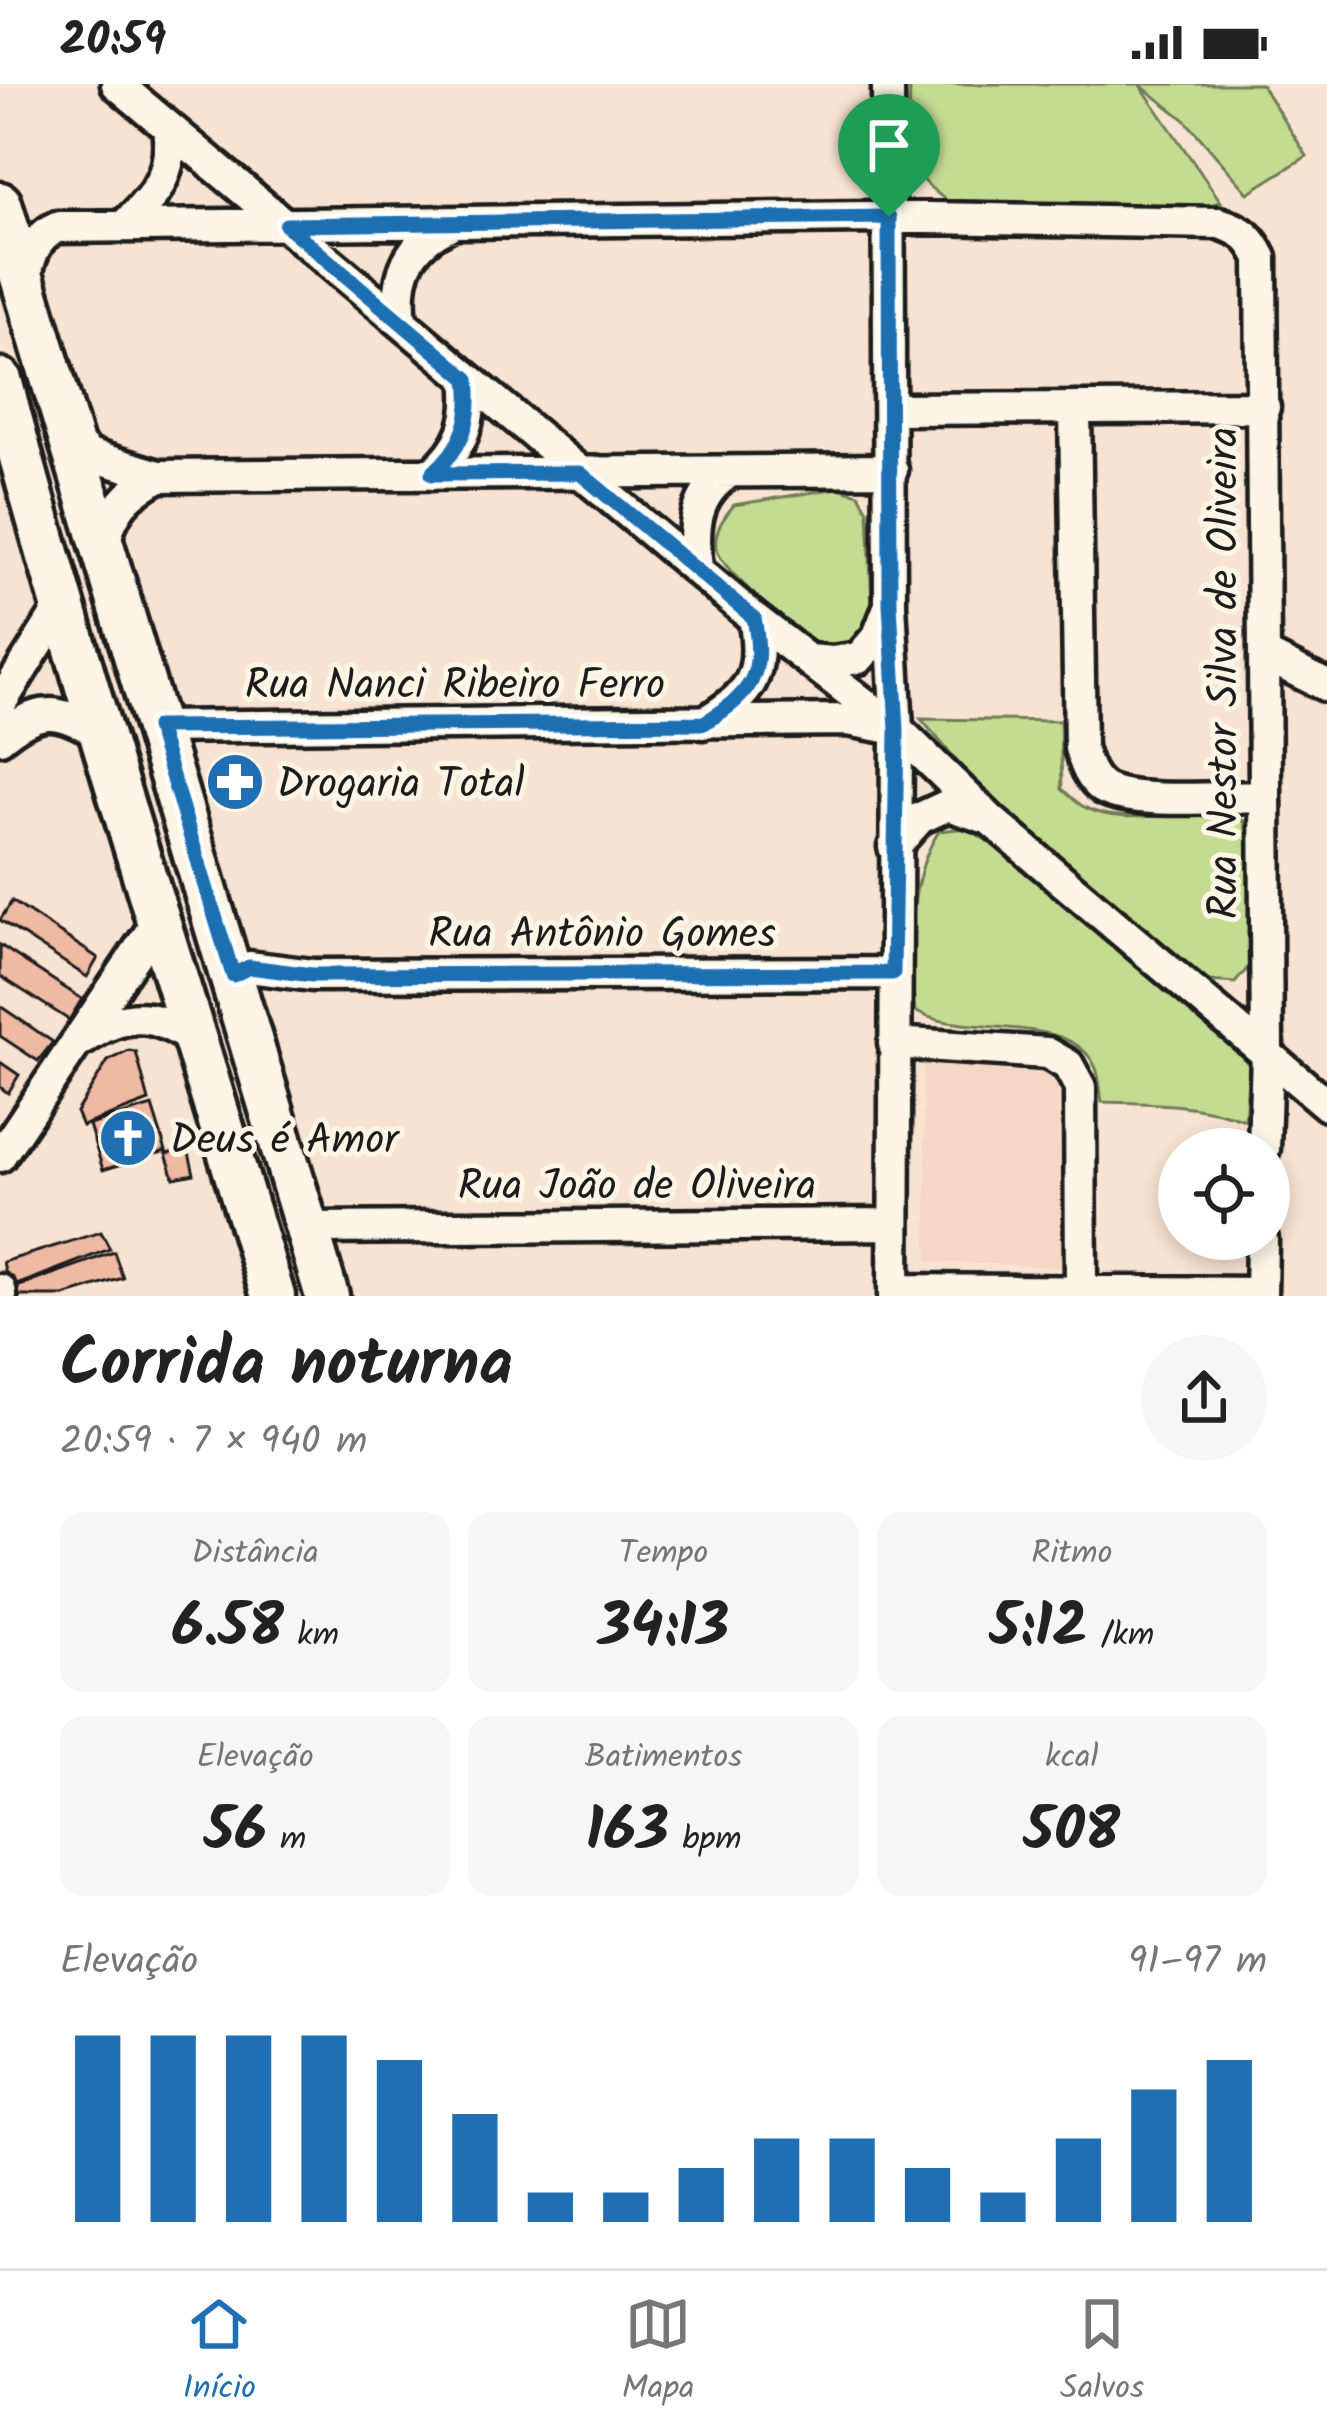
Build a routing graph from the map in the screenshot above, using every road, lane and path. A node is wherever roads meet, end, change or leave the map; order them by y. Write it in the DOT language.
graph roads {
  1 [pos="117,84"];
  2 [pos="888,84"];
  3 [pos="168,129"];
  4 [pos="0,204"];
  5 [pos="889,217"];
  6 [pos="286,225"];
  7 [pos="449,225"];
  8 [pos="124,226"];
  9 [pos="25,281"];
  10 [pos="401,320"];
  11 [pos="468,379"];
  12 [pos="0,380"];
  13 [pos="1264,407"];
  14 [pos="1075,408"];
  15 [pos="891,409"];
  16 [pos="74,441"];
  17 [pos="16,462"];
  18 [pos="892,470"];
  19 [pos="730,472"];
  20 [pos="580,473"];
  21 [pos="432,474"];
  22 [pos="159,476"];
  23 [pos="104,546"];
  24 [pos="697,568"];
  25 [pos="64,602"];
  26 [pos="890,604"];
  27 [pos="754,618"];
  28 [pos="1265,655"];
  29 [pos="809,660"];
  30 [pos="1327,686"];
  31 [pos="0,704"];
  32 [pos="704,723"];
  33 [pos="157,727"];
  34 [pos="897,730"];
  35 [pos="100,733"];
  36 [pos="0,738"];
  37 [pos="1263,797"];
  38 [pos="992,821"];
  39 [pos="894,847"];
  40 [pos="158,921"];
  41 [pos="221,934"];
  42 [pos="280,969"];
  43 [pos="893,973"];
  44 [pos="233,975"];
  45 [pos="312,975"];
  46 [pos="248,1028"];
  47 [pos="194,1030"];
  48 [pos="894,1043"];
  49 [pos="70,1050"];
  50 [pos="1267,1053"];
  51 [pos="1323,1102"];
  52 [pos="1264,1128"];
  53 [pos="1266,1128"];
  54 [pos="0,1156"];
  55 [pos="894,1224"];
  56 [pos="308,1228"];
  57 [pos="1262,1260"];
  58 [pos="1081,1289"];
  59 [pos="894,1293"];
  60 [pos="1261,1294"];
  61 [pos="273,1296"];
  62 [pos="328,1296"];
  1 -- 3 [label="street"];
  2 -- 5 [label="street"];
  3 -- 6 [label="street"];
  3 -- 8 [label="street"];
  4 -- 9 [label="main road"];
  5 -- 7 [label="street"];
  5 -- 13 [label="street, Rua Nestor Silva de Oliveira"];
  5 -- 15 [label="street"];
  6 -- 7 [label="street"];
  6 -- 8 [label="street"];
  6 -- 10 [label="street"];
  7 -- 10 [label="street"];
  8 -- 9 [label="street"];
  9 -- 16 [label="main road"];
  10 -- 11 [label="street"];
  11 -- 20 [label="street"];
  11 -- 21 [label="street"];
  12 -- 17 [label="main road"];
  13 -- 14 [label="street"];
  13 -- 28 [label="street, Rua Nestor Silva de Oliveira"];
  14 -- 15 [label="street"];
  14 -- 37 [label="street"];
  15 -- 18 [label="street"];
  16 -- 22 [label="street"];
  16 -- 23 [label="main road"];
  17 -- 25 [label="main road"];
  17 -- 33 [label="main road"];
  18 -- 19 [label="street"];
  18 -- 26 [label="street"];
  19 -- 20 [label="street"];
  19 -- 24 [label="street"];
  20 -- 21 [label="street"];
  20 -- 24 [label="street"];
  21 -- 22 [label="street"];
  22 -- 23 [label="street"];
  23 -- 33 [label="main road"];
  24 -- 27 [label="street"];
  25 -- 31 [label="street"];
  25 -- 35 [label="main road"];
  26 -- 29 [label="street"];
  26 -- 34 [label="street"];
  27 -- 29 [label="street"];
  27 -- 32 [label="street"];
  28 -- 30 [label="street"];
  28 -- 37 [label="street, Rua Nestor Silva de Oliveira"];
  29 -- 34 [label="street"];
  32 -- 33 [label="street, Rua Nanci Ribeiro Ferro"];
  32 -- 34 [label="street, Rua Nanci Ribeiro Ferro"];
  33 -- 41 [label="main road"];
  34 -- 38 [label="street"];
  34 -- 39 [label="street"];
  35 -- 36 [label="street"];
  35 -- 40 [label="main road"];
  37 -- 50 [label="street, Rua Nestor Silva de Oliveira"];
  38 -- 39 [label="street"];
  38 -- 50 [label="street"];
  39 -- 43 [label="street"];
  40 -- 47 [label="main road"];
  40 -- 49 [label="street"];
  41 -- 42 [label="street, Rua Antônio Gomes"];
  41 -- 44 [label="main road"];
  42 -- 44 [label="street, Rua Antônio Gomes"];
  42 -- 45 [label="street, Rua Antônio Gomes"];
  43 -- 45 [label="street, Rua Antônio Gomes"];
  43 -- 48 [label="street"];
  44 -- 46 [label="main road"];
  44 -- 47 [label="main road"];
  45 -- 46 [label="street, Rua Antônio Gomes"];
  46 -- 56 [label="main road"];
  47 -- 49 [label="street"];
  47 -- 61 [label="main road"];
  48 -- 55 [label="street"];
  48 -- 58 [label="street"];
  49 -- 54 [label="street"];
  50 -- 51 [label="street"];
  50 -- 52 [label="street, Rua Nestor Silva de Oliveira"];
  51 -- 53 [label="street, Rua Nestor Silva de Oliveira"];
  55 -- 56 [label="street, Rua João de Oliveira"];
  55 -- 59 [label="street"];
  56 -- 62 [label="main road"];
  57 -- 60 [label="street"];
  58 -- 59 [label="street"];
  58 -- 60 [label="street"];
}
